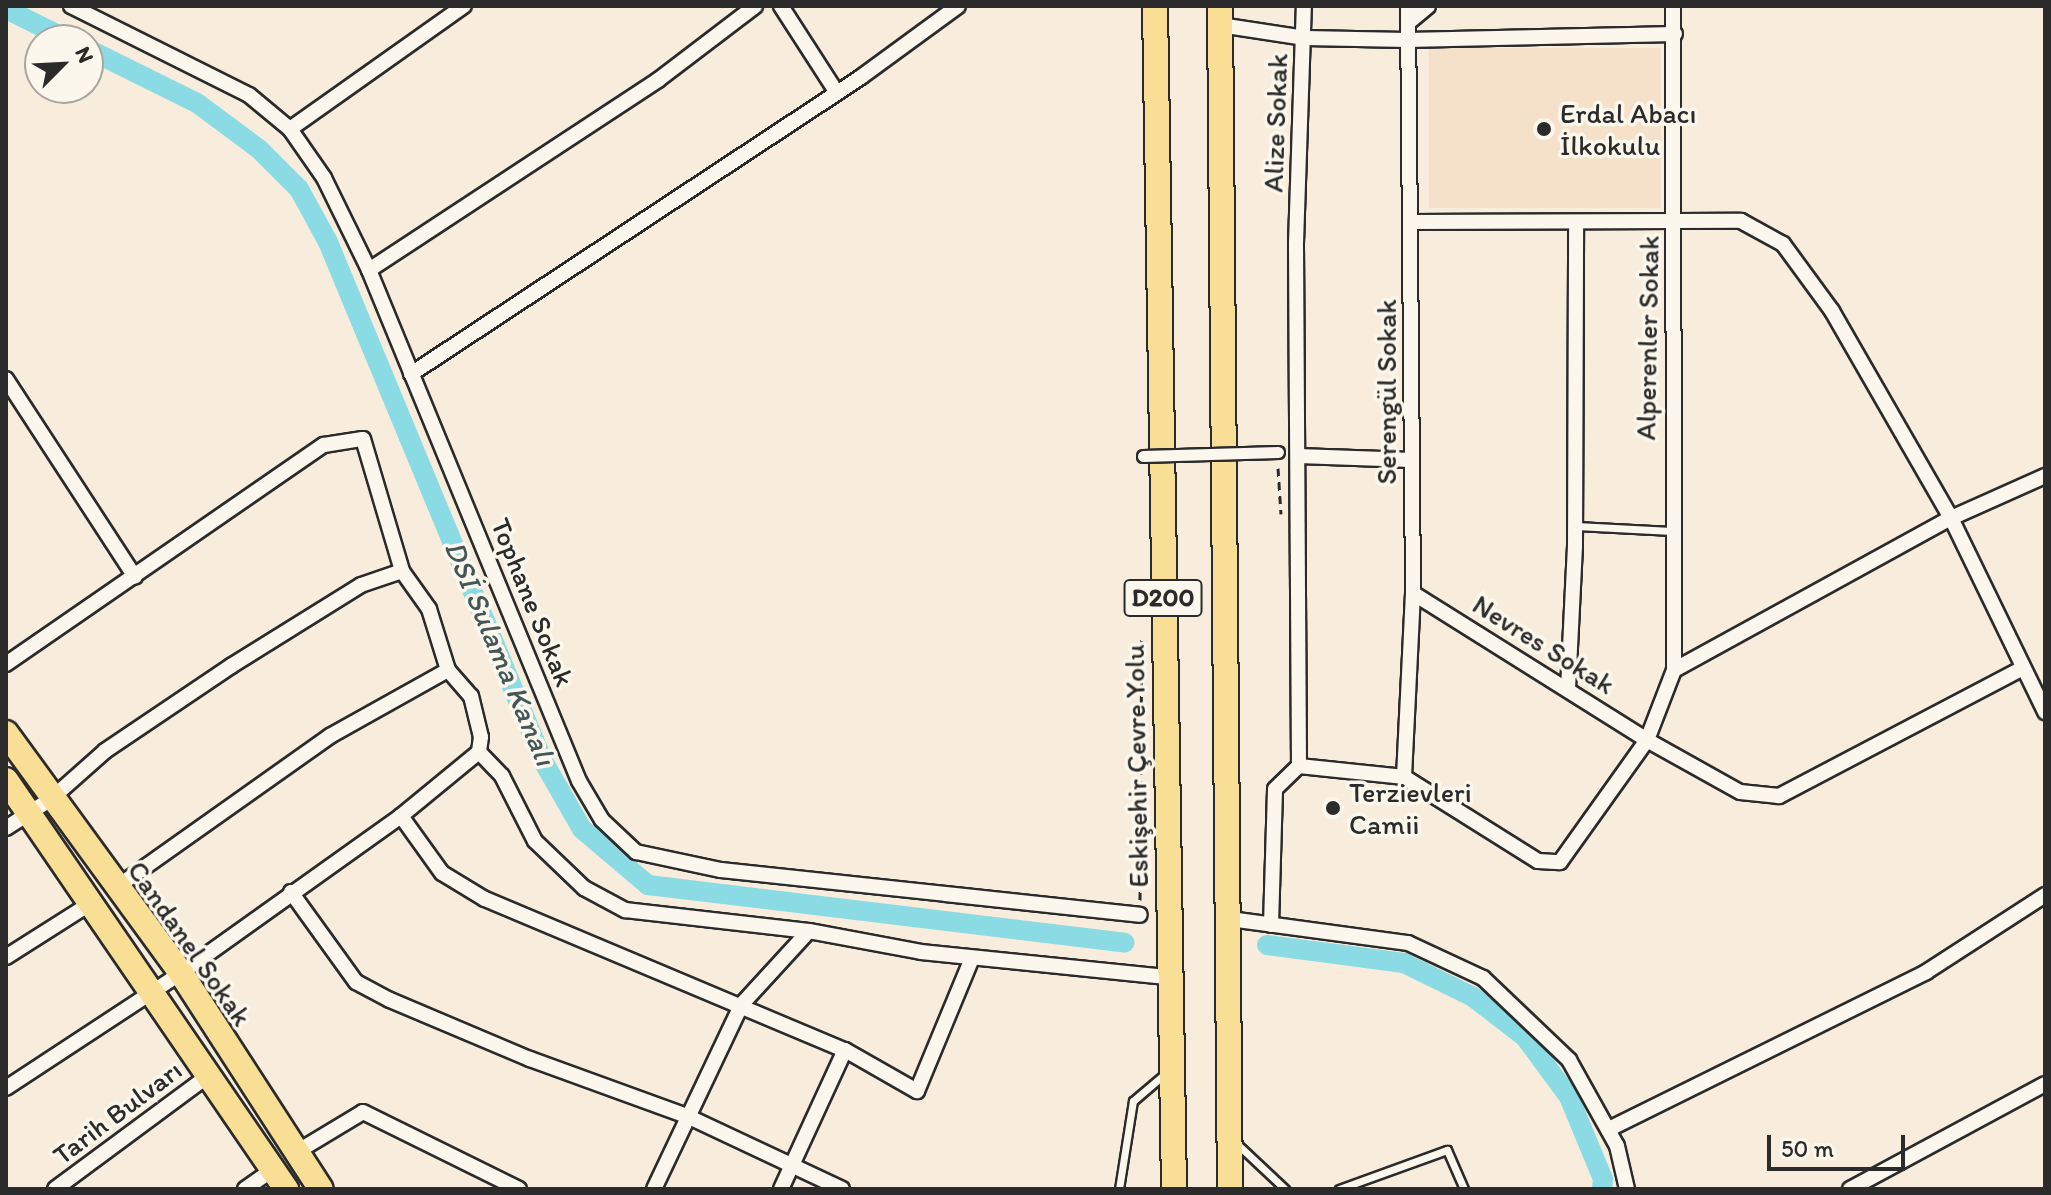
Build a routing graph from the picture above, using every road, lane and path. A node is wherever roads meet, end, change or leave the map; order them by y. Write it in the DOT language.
graph roads {
  1 [pos="71,6"];
  2 [pos="464,6"];
  3 [pos="755,6"];
  4 [pos="781,6"];
  5 [pos="958,6"];
  6 [pos="1155,6"];
  7 [pos="1304,6"];
  8 [pos="1408,6"];
  9 [pos="1428,6"];
  10 [pos="1673,6"];
  11 [pos="441,12"];
  12 [pos="1220,16"];
  13 [pos="1408,23"];
  14 [pos="1675,34"];
  15 [pos="1305,38"];
  16 [pos="1407,40"];
  17 [pos="837,93"];
  18 [pos="290,129"];
  19 [pos="1675,217"];
  20 [pos="1411,222"];
  21 [pos="1576,222"];
  22 [pos="369,270"];
  23 [pos="411,374"];
  24 [pos="6,379"];
  25 [pos="19,399"];
  26 [pos="6,408"];
  27 [pos="1278,452"];
  28 [pos="1143,456"];
  29 [pos="1298,456"];
  30 [pos="1412,460"];
  31 [pos="2045,476"];
  32 [pos="1278,514"];
  33 [pos="1951,518"];
  34 [pos="1575,526"];
  35 [pos="1673,531"];
  36 [pos="402,571"];
  37 [pos="135,577"];
  38 [pos="1413,593"];
  39 [pos="1142,621"];
  40 [pos="6,664"];
  41 [pos="2023,668"];
  42 [pos="448,670"];
  43 [pos="1674,670"];
  44 [pos="1568,689"];
  45 [pos="2045,712"];
  46 [pos="6,733"];
  47 [pos="1647,740"];
  48 [pos="479,752"];
  49 [pos="1299,766"];
  50 [pos="1404,777"];
  51 [pos="6,780"];
  52 [pos="51,799"];
  53 [pos="29,813"];
  54 [pos="401,816"];
  55 [pos="6,828"];
  56 [pos="117,887"];
  57 [pos="291,892"];
  58 [pos="2045,895"];
  59 [pos="91,903"];
  60 [pos="1140,915"];
  61 [pos="1230,919"];
  62 [pos="1271,925"];
  63 [pos="809,931"];
  64 [pos="6,957"];
  65 [pos="972,958"];
  66 [pos="181,973"];
  67 [pos="1169,977"];
  68 [pos="152,992"];
  69 [pos="742,1004"];
  70 [pos="845,1050"];
  71 [pos="1174,1066"];
  72 [pos="209,1075"];
  73 [pos="2045,1084"];
  74 [pos="6,1088"];
  75 [pos="689,1117"];
  76 [pos="1609,1129"];
  77 [pos="1231,1138"];
  78 [pos="295,1153"];
  79 [pos="791,1168"];
  80 [pos="279,1179"];
  81 [pos="55,1189"];
  82 [pos="245,1189"];
  83 [pos="321,1189"];
  84 [pos="519,1189"];
  85 [pos="654,1189"];
  86 [pos="781,1189"];
  87 [pos="842,1189"];
  88 [pos="1119,1189"];
  89 [pos="1174,1189"];
  90 [pos="1230,1189"];
  91 [pos="1285,1189"];
  92 [pos="1339,1189"];
  93 [pos="1464,1189"];
  94 [pos="1627,1189"];
  95 [pos="1850,1189"];
  1 -- 18 [label="street, Tophane Sokak"];
  2 -- 11 [label="street"];
  3 -- 22 [label="street"];
  4 -- 17 [label="street"];
  5 -- 17 [label="street"];
  6 -- 67 [label="main road, Eskişehir Çevre Yolu / D200"];
  7 -- 15 [label="street, Alize Sokak"];
  8 -- 13 [label="street, Serengül Sokak"];
  9 -- 13 [label="street"];
  10 -- 14 [label="street, Alperenler Sokak"];
  11 -- 18 [label="street"];
  12 -- 15 [label="street"];
  12 -- 61 [label="main road, D200"];
  13 -- 16 [label="street, Serengül Sokak"];
  14 -- 16 [label="street"];
  14 -- 19 [label="street, Alperenler Sokak"];
  15 -- 16 [label="street"];
  15 -- 29 [label="street, Alize Sokak"];
  16 -- 20 [label="street, Serengül Sokak"];
  17 -- 23 [label="street"];
  18 -- 22 [label="street, Tophane Sokak"];
  19 -- 21 [label="street"];
  19 -- 33 [label="street"];
  19 -- 35 [label="street, Alperenler Sokak"];
  20 -- 21 [label="street"];
  20 -- 30 [label="street, Serengül Sokak"];
  21 -- 34 [label="street"];
  22 -- 23 [label="street, Tophane Sokak"];
  23 -- 60 [label="street, Tophane Sokak"];
  24 -- 25 [label="street"];
  25 -- 26 [label="street"];
  25 -- 37 [label="street"];
  27 -- 28 [label="street, bridge"];
  27 -- 32 [label="path"];
  29 -- 30 [label="street"];
  29 -- 49 [label="street, Alize Sokak"];
  30 -- 38 [label="street, Serengül Sokak"];
  31 -- 33 [label="street"];
  33 -- 41 [label="street"];
  33 -- 43 [label="street"];
  34 -- 35 [label="lane"];
  34 -- 44 [label="street"];
  35 -- 43 [label="street, Alperenler Sokak"];
  36 -- 37 [label="street"];
  36 -- 42 [label="street"];
  36 -- 52 [label="street"];
  37 -- 40 [label="street"];
  38 -- 44 [label="street, Nevres Sokak"];
  38 -- 50 [label="street, Serengül Sokak"];
  39 -- 60 [label="path"];
  41 -- 45 [label="street"];
  41 -- 47 [label="street, Nevres Sokak"];
  42 -- 48 [label="street"];
  42 -- 56 [label="street"];
  43 -- 47 [label="street"];
  44 -- 47 [label="street, Nevres Sokak"];
  46 -- 52 [label="main road, Candanel Sokak"];
  47 -- 50 [label="street"];
  48 -- 54 [label="street"];
  48 -- 63 [label="street"];
  49 -- 50 [label="street"];
  49 -- 62 [label="street"];
  51 -- 53 [label="main road"];
  52 -- 53 [label="street"];
  52 -- 56 [label="main road, Candanel Sokak"];
  53 -- 55 [label="street"];
  53 -- 59 [label="main road"];
  54 -- 57 [label="street"];
  54 -- 69 [label="street"];
  56 -- 66 [label="main road, Candanel Sokak"];
  57 -- 66 [label="street"];
  57 -- 75 [label="street"];
  58 -- 76 [label="street"];
  59 -- 64 [label="street"];
  59 -- 68 [label="main road"];
  61 -- 62 [label="street"];
  61 -- 77 [label="main road, D200"];
  62 -- 76 [label="street"];
  63 -- 65 [label="street"];
  63 -- 69 [label="street"];
  65 -- 67 [label="street"];
  65 -- 70 [label="street"];
  66 -- 68 [label="street"];
  66 -- 78 [label="main road, Candanel Sokak"];
  67 -- 71 [label="main road, Eskişehir Çevre Yolu / D200"];
  68 -- 72 [label="main road"];
  68 -- 74 [label="street"];
  69 -- 70 [label="street"];
  69 -- 75 [label="street"];
  70 -- 79 [label="street"];
  71 -- 88 [label="lane"];
  71 -- 89 [label="main road, Eskişehir Çevre Yolu / D200"];
  72 -- 80 [label="main road"];
  72 -- 81 [label="street, Tarih Bulvarı"];
  73 -- 95 [label="street"];
  75 -- 79 [label="street"];
  75 -- 85 [label="street"];
  76 -- 94 [label="street"];
  77 -- 90 [label="main road, D200"];
  77 -- 91 [label="lane"];
  78 -- 83 [label="main road, Candanel Sokak"];
  78 -- 84 [label="street"];
  79 -- 86 [label="street"];
  79 -- 87 [label="street"];
  80 -- 82 [label="street"];
  92 -- 93 [label="lane"];
}
